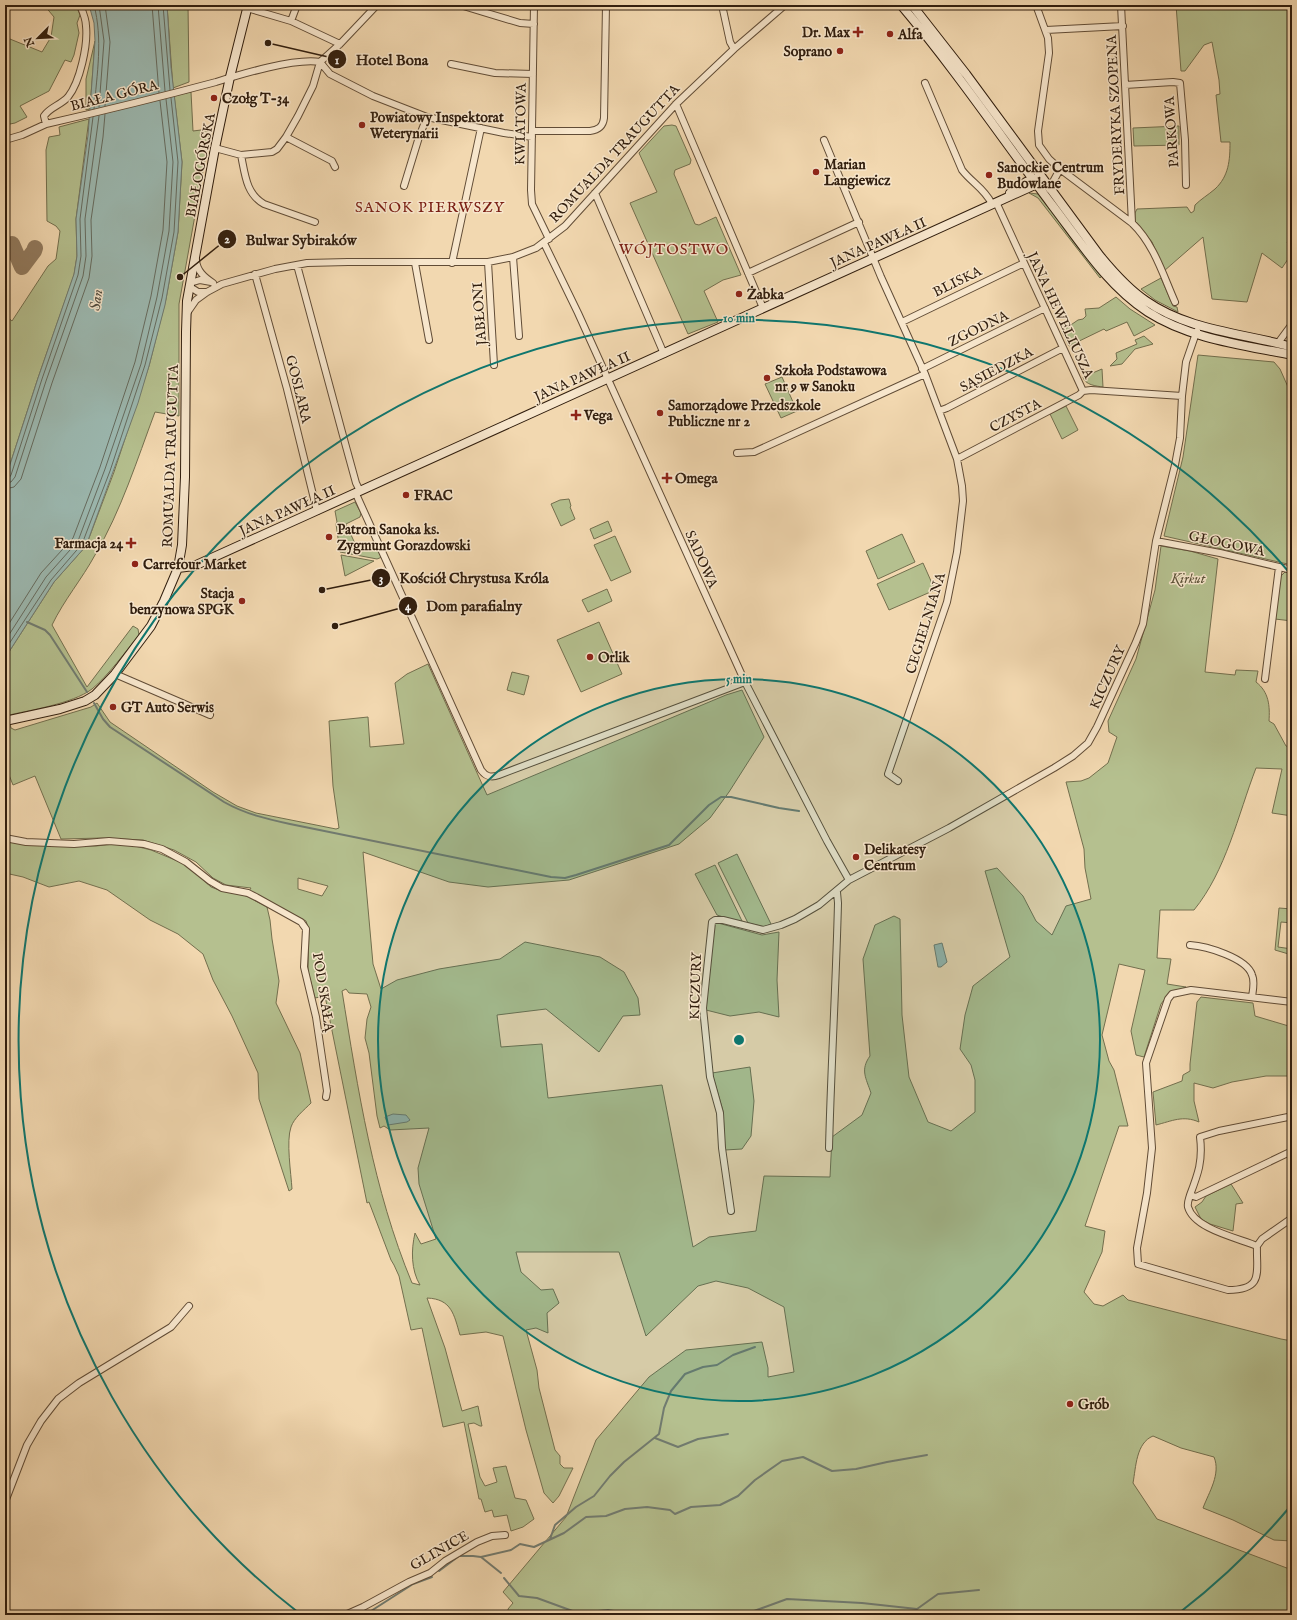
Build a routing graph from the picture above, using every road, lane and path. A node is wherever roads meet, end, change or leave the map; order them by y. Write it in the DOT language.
graph roads {
  1 [pos="80,5"];
  2 [pos="297,5"];
  3 [pos="377,5"];
  4 [pos="460,5"];
  5 [pos="534,5"];
  6 [pos="606,5"];
  7 [pos="722,5"];
  8 [pos="785,5"];
  9 [pos="901,5"];
  10 [pos="912,5"];
  11 [pos="1036,5"];
  12 [pos="1121,5"];
  13 [pos="248,6"];
  14 [pos="291,21"];
  15 [pos="534,24"];
  16 [pos="1123,26"];
  17 [pos="1046,30"];
  18 [pos="340,44"];
  19 [pos="734,49"];
  20 [pos="320,62"];
  21 [pos="451,64"];
  22 [pos="533,74"];
  23 [pos="230,77"];
  24 [pos="925,83"];
  25 [pos="1125,85"];
  26 [pos="676,104"];
  27 [pos="427,117"];
  28 [pos="46,124"];
  29 [pos="481,128"];
  30 [pos="532,134"];
  31 [pos="286,137"];
  32 [pos="5,140"];
  33 [pos="824,140"];
  34 [pos="215,148"];
  35 [pos="241,155"];
  36 [pos="335,167"];
  37 [pos="1060,169"];
  38 [pos="1037,180"];
  39 [pos="1186,185"];
  40 [pos="404,186"];
  41 [pos="1049,189"];
  42 [pos="595,193"];
  43 [pos="994,203"];
  44 [pos="315,222"];
  45 [pos="859,222"];
  46 [pos="1132,223"];
  47 [pos="546,241"];
  48 [pos="196,253"];
  49 [pos="513,257"];
  50 [pos="875,258"];
  51 [pos="488,262"];
  52 [pos="415,263"];
  53 [pos="452,263"];
  54 [pos="1024,263"];
  55 [pos="297,265"];
  56 [pos="748,273"];
  57 [pos="255,274"];
  58 [pos="213,283"];
  59 [pos="222,284"];
  60 [pos="190,285"];
  61 [pos="207,292"];
  62 [pos="1175,302"];
  63 [pos="763,308"];
  64 [pos="1045,308"];
  65 [pos="186,314"];
  66 [pos="902,322"];
  67 [pos="1292,324"];
  68 [pos="1213,329"];
  69 [pos="1196,333"];
  70 [pos="519,336"];
  71 [pos="429,340"];
  72 [pos="1278,343"];
  73 [pos="1292,347"];
  74 [pos="1063,348"];
  75 [pos="664,354"];
  76 [pos="1292,355"];
  77 [pos="494,365"];
  78 [pos="923,371"];
  79 [pos="607,379"];
  80 [pos="1083,391"];
  81 [pos="1182,396"];
  82 [pos="939,411"];
  83 [pos="737,453"];
  84 [pos="957,459"];
  85 [pos="358,492"];
  86 [pos="317,511"];
  87 [pos="1156,541"];
  88 [pos="1279,567"];
  89 [pos="178,568"];
  90 [pos="1292,570"];
  91 [pos="115,674"];
  92 [pos="1265,679"];
  93 [pos="745,682"];
  94 [pos="210,715"];
  95 [pos="5,721"];
  96 [pos="898,781"];
  97 [pos="5,838"];
  98 [pos="849,880"];
  99 [pos="837,892"];
  100 [pos="1190,945"];
  101 [pos="1252,997"];
  102 [pos="1292,1002"];
  103 [pos="326,1097"];
  104 [pos="1288,1117"];
  105 [pos="829,1148"];
  106 [pos="1292,1151"];
  107 [pos="1190,1195"];
  108 [pos="731,1211"];
  109 [pos="1292,1218"];
  110 [pos="1257,1246"];
  111 [pos="189,1306"];
  112 [pos="5,1502"];
  113 [pos="505,1535"];
  114 [pos="345,1615"];
  1 -- 28 [label="street"];
  2 -- 14 [label="street"];
  3 -- 18 [label="street"];
  4 -- 15 [label="street"];
  5 -- 15 [label="street, KWIATOWA"];
  6 -- 30 [label="street"];
  7 -- 19 [label="street"];
  8 -- 19 [label="street, ROMUALDA TRAUGUTTA"];
  9 -- 38 [label="street"];
  10 -- 38 [label="street"];
  11 -- 17 [label="street"];
  12 -- 16 [label="street, FRYDERYKA SZOPENA"];
  13 -- 14 [label="street"];
  13 -- 23 [label="street, BIAŁOGÓRSKA"];
  14 -- 18 [label="street"];
  15 -- 22 [label="street, KWIATOWA"];
  16 -- 17 [label="street"];
  16 -- 25 [label="street, FRYDERYKA SZOPENA"];
  17 -- 37 [label="street"];
  18 -- 20 [label="street"];
  19 -- 26 [label="street, ROMUALDA TRAUGUTTA"];
  20 -- 23 [label="street, BIAŁA GÓRA"];
  20 -- 27 [label="street"];
  20 -- 31 [label="street"];
  21 -- 22 [label="street"];
  22 -- 30 [label="street, KWIATOWA"];
  23 -- 28 [label="street, BIAŁA GÓRA"];
  23 -- 34 [label="street, BIAŁOGÓRSKA"];
  24 -- 43 [label="street, JANA HEWELIUSZA"];
  25 -- 39 [label="street, PARKOWA"];
  25 -- 46 [label="street, FRYDERYKA SZOPENA"];
  26 -- 42 [label="street, ROMUALDA TRAUGUTTA"];
  26 -- 56 [label="street"];
  27 -- 29 [label="street"];
  27 -- 40 [label="street"];
  28 -- 32 [label="street, BIAŁA GÓRA"];
  29 -- 30 [label="street"];
  29 -- 53 [label="street"];
  30 -- 47 [label="street, KWIATOWA"];
  31 -- 35 [label="street"];
  31 -- 36 [label="street"];
  33 -- 45 [label="street, CEGIELNIANA"];
  34 -- 35 [label="street"];
  34 -- 48 [label="street, BIAŁOGÓRSKA"];
  35 -- 44 [label="street"];
  37 -- 41 [label="street"];
  37 -- 46 [label="street"];
  38 -- 41 [label="street"];
  38 -- 43 [label="street, JANA PAWŁA II"];
  38 -- 69 [label="street"];
  41 -- 68 [label="street"];
  42 -- 47 [label="street, ROMUALDA TRAUGUTTA"];
  42 -- 75 [label="street"];
  43 -- 50 [label="street, JANA PAWŁA II"];
  43 -- 54 [label="street, JANA HEWELIUSZA"];
  45 -- 50 [label="street, CEGIELNIANA"];
  45 -- 56 [label="street"];
  46 -- 62 [label="street"];
  47 -- 49 [label="street, ROMUALDA TRAUGUTTA"];
  47 -- 79 [label="street, SADOWA"];
  48 -- 58 [label="street"];
  48 -- 60 [label="street, BIAŁOGÓRSKA"];
  49 -- 51 [label="street, ROMUALDA TRAUGUTTA"];
  49 -- 70 [label="street"];
  50 -- 63 [label="street, JANA PAWŁA II"];
  50 -- 66 [label="street, CEGIELNIANA"];
  51 -- 53 [label="street, ROMUALDA TRAUGUTTA"];
  51 -- 77 [label="street, JABŁONI"];
  52 -- 53 [label="street, ROMUALDA TRAUGUTTA"];
  52 -- 55 [label="street, ROMUALDA TRAUGUTTA"];
  52 -- 71 [label="street"];
  54 -- 64 [label="street, JANA HEWELIUSZA"];
  54 -- 66 [label="street, BLISKA"];
  55 -- 57 [label="street, ROMUALDA TRAUGUTTA"];
  55 -- 85 [label="street"];
  56 -- 63 [label="street"];
  57 -- 59 [label="street, ROMUALDA TRAUGUTTA"];
  57 -- 86 [label="street, GOSLARA"];
  58 -- 59 [label="street, ROMUALDA TRAUGUTTA"];
  58 -- 60 [label="street, ROMUALDA TRAUGUTTA"];
  59 -- 61 [label="street, ROMUALDA TRAUGUTTA"];
  60 -- 61 [label="street"];
  60 -- 65 [label="street, ROMUALDA TRAUGUTTA"];
  61 -- 65 [label="street, ROMUALDA TRAUGUTTA"];
  63 -- 75 [label="street, JANA PAWŁA II"];
  64 -- 74 [label="street, JANA HEWELIUSZA"];
  64 -- 78 [label="street, ZGODNA"];
  65 -- 89 [label="street, ROMUALDA TRAUGUTTA"];
  66 -- 78 [label="street, CEGIELNIANA"];
  67 -- 72 [label="street"];
  68 -- 69 [label="street"];
  68 -- 72 [label="street"];
  69 -- 76 [label="street"];
  69 -- 81 [label="street, KICZURY"];
  72 -- 73 [label="street"];
  74 -- 80 [label="street, JANA HEWELIUSZA"];
  74 -- 82 [label="street, SĄSIEDZKA"];
  75 -- 79 [label="street, JANA PAWŁA II"];
  78 -- 82 [label="street, CEGIELNIANA"];
  78 -- 83 [label="street"];
  79 -- 85 [label="street, JANA PAWŁA II"];
  79 -- 93 [label="street, SADOWA"];
  80 -- 81 [label="street, JANA HEWELIUSZA"];
  80 -- 84 [label="street, CZYSTA"];
  81 -- 87 [label="street, KICZURY"];
  82 -- 84 [label="street, CEGIELNIANA"];
  84 -- 96 [label="street, CEGIELNIANA"];
  85 -- 86 [label="street, JANA PAWŁA II"];
  85 -- 93 [label="street"];
  86 -- 89 [label="street, JANA PAWŁA II"];
  87 -- 88 [label="street, GŁOGOWA"];
  87 -- 98 [label="street, KICZURY"];
  88 -- 90 [label="street, GŁOGOWA"];
  88 -- 92 [label="street"];
  89 -- 91 [label="street, ROMUALDA TRAUGUTTA"];
  91 -- 94 [label="street"];
  91 -- 95 [label="street, ROMUALDA TRAUGUTTA"];
  93 -- 98 [label="street, SADOWA"];
  97 -- 103 [label="street, POD SKAŁĄ"];
  98 -- 99 [label="street, KICZURY"];
  99 -- 105 [label="street"];
  99 -- 108 [label="street, KICZURY"];
  100 -- 101 [label="street"];
  101 -- 102 [label="street"];
  101 -- 110 [label="street"];
  104 -- 107 [label="street"];
  106 -- 107 [label="street"];
  107 -- 110 [label="street"];
  109 -- 110 [label="street"];
  111 -- 112 [label="street"];
  113 -- 114 [label="street, GLINICE"];
}
